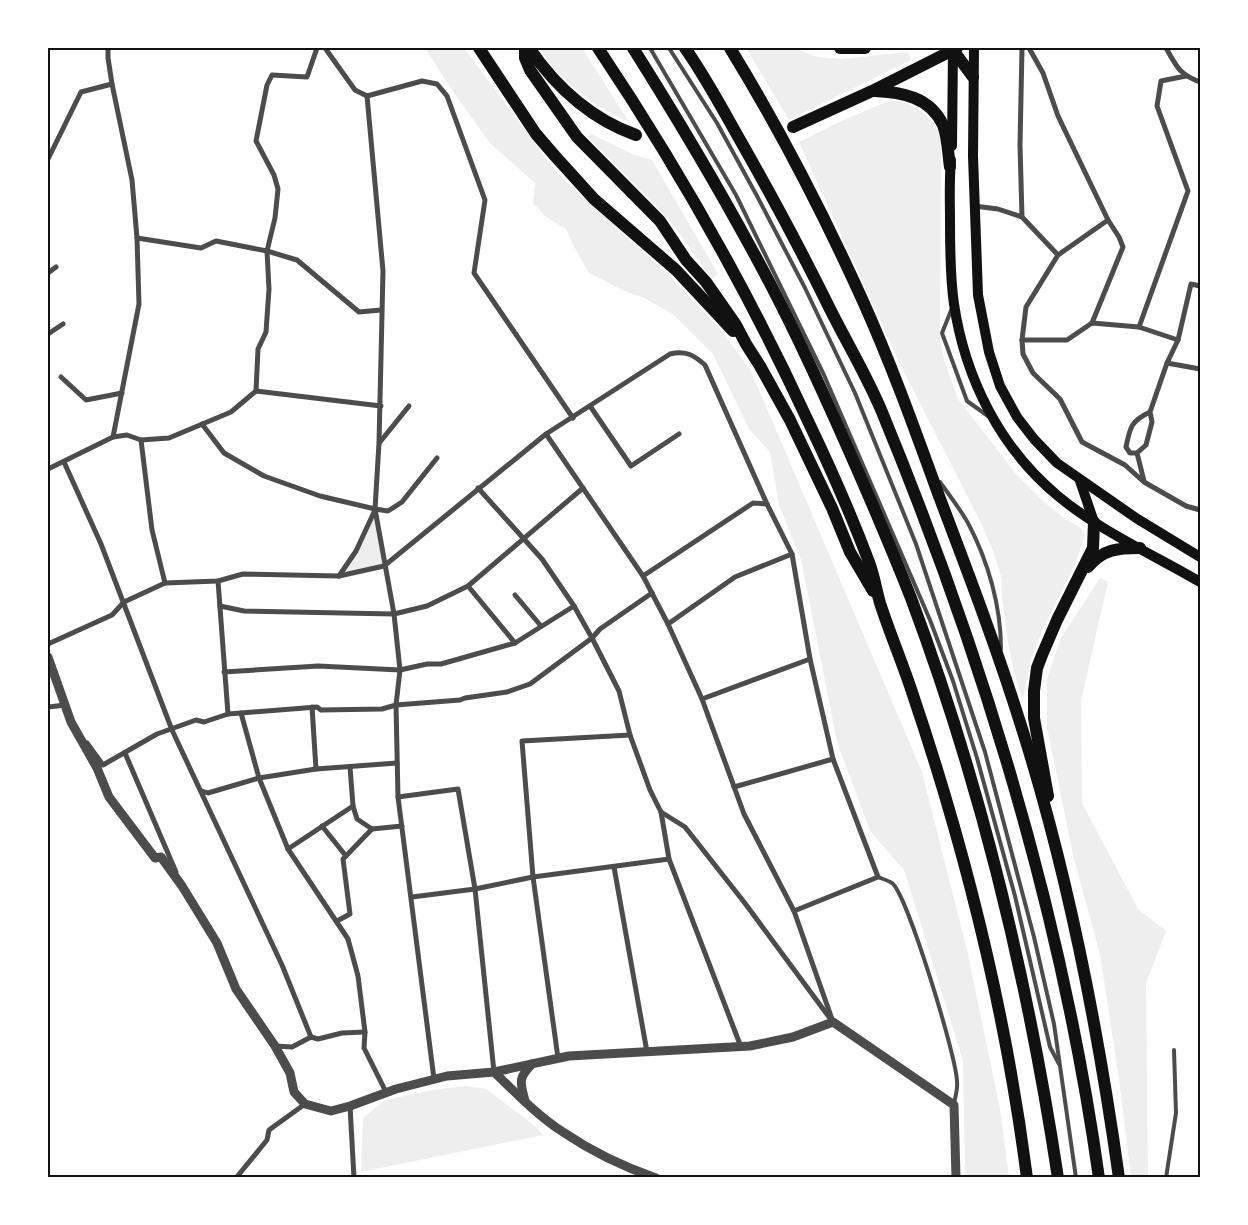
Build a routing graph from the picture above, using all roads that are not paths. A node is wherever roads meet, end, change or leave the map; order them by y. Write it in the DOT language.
graph roads {
  1 [pos="108,48"];
  2 [pos="317,48"];
  3 [pos="325,48"];
  4 [pos="479,48"];
  5 [pos="527,48"];
  6 [pos="598,48"];
  7 [pos="633,48"];
  8 [pos="650,48"];
  9 [pos="669,48"];
  10 [pos="686,48"];
  11 [pos="730,48"];
  12 [pos="840,48"];
  13 [pos="845,48"];
  14 [pos="865,48"];
  15 [pos="953,48"];
  16 [pos="974,48"];
  17 [pos="1022,48"];
  18 [pos="1029,48"];
  19 [pos="1166,48"];
  20 [pos="1186,76"];
  21 [pos="973,77"];
  22 [pos="1200,82"];
  23 [pos="112,84"];
  24 [pos="872,90"];
  25 [pos="367,96"];
  26 [pos="793,127"];
  27 [pos="636,135"];
  28 [pos="48,159"];
  29 [pos="950,167"];
  30 [pos="974,206"];
  31 [pos="1022,217"];
  32 [pos="1108,220"];
  33 [pos="137,238"];
  34 [pos="267,251"];
  35 [pos="1058,255"];
  36 [pos="56,267"];
  37 [pos="48,273"];
  38 [pos="1200,286"];
  39 [pos="954,304"];
  40 [pos="381,310"];
  41 [pos="1092,323"];
  42 [pos="63,324"];
  43 [pos="1138,326"];
  44 [pos="48,334"];
  45 [pos="1022,340"];
  46 [pos="1178,340"];
  47 [pos="746,344"];
  48 [pos="1167,364"];
  49 [pos="1200,369"];
  50 [pos="61,377"];
  51 [pos="256,391"];
  52 [pos="122,393"];
  53 [pos="381,406"];
  54 [pos="410,406"];
  55 [pos="590,406"];
  56 [pos="1150,412"];
  57 [pos="573,418"];
  58 [pos="994,420"];
  59 [pos="202,424"];
  60 [pos="546,434"];
  61 [pos="679,434"];
  62 [pos="113,437"];
  63 [pos="141,440"];
  64 [pos="379,443"];
  65 [pos="1137,453"];
  66 [pos="437,458"];
  67 [pos="64,462"];
  68 [pos="48,470"];
  69 [pos="931,474"];
  70 [pos="1079,480"];
  71 [pos="1144,482"];
  72 [pos="478,488"];
  73 [pos="583,488"];
  74 [pos="767,504"];
  75 [pos="375,509"];
  76 [pos="1200,510"];
  77 [pos="1094,522"];
  78 [pos="523,539"];
  79 [pos="1140,548"];
  80 [pos="792,554"];
  81 [pos="1200,557"];
  82 [pos="384,566"];
  83 [pos="338,576"];
  84 [pos="643,576"];
  85 [pos="1079,576"];
  86 [pos="218,581"];
  87 [pos="1200,582"];
  88 [pos="165,583"];
  89 [pos="468,586"];
  90 [pos="652,594"];
  91 [pos="515,595"];
  92 [pos="124,602"];
  93 [pos="880,602"];
  94 [pos="220,606"];
  95 [pos="574,606"];
  96 [pos="394,614"];
  97 [pos="668,624"];
  98 [pos="541,626"];
  99 [pos="592,638"];
  100 [pos="515,643"];
  101 [pos="48,644"];
  102 [pos="48,657"];
  103 [pos="810,659"];
  104 [pos="1000,664"];
  105 [pos="400,670"];
  106 [pos="224,672"];
  107 [pos="702,699"];
  108 [pos="66,705"];
  109 [pos="396,705"];
  110 [pos="48,707"];
  111 [pos="312,707"];
  112 [pos="241,712"];
  113 [pos="228,714"];
  114 [pos="71,722"];
  115 [pos="172,730"];
  116 [pos="630,735"];
  117 [pos="125,753"];
  118 [pos="833,759"];
  119 [pos="397,764"];
  120 [pos="350,767"];
  121 [pos="316,769"];
  122 [pos="259,778"];
  123 [pos="734,787"];
  124 [pos="202,791"];
  125 [pos="398,797"];
  126 [pos="353,806"];
  127 [pos="661,812"];
  128 [pos="322,826"];
  129 [pos="402,826"];
  130 [pos="372,829"];
  131 [pos="1053,841"];
  132 [pos="288,849"];
  133 [pos="346,856"];
  134 [pos="669,859"];
  135 [pos="614,867"];
  136 [pos="533,877"];
  137 [pos="878,877"];
  138 [pos="182,886"];
  139 [pos="475,889"];
  140 [pos="412,898"];
  141 [pos="794,911"];
  142 [pos="337,921"];
  143 [pos="833,1022"];
  144 [pos="365,1032"];
  145 [pos="311,1037"];
  146 [pos="275,1046"];
  147 [pos="741,1047"];
  148 [pos="1174,1050"];
  149 [pos="646,1052"];
  150 [pos="558,1058"];
  151 [pos="532,1063"];
  152 [pos="1060,1066"];
  153 [pos="494,1072"];
  154 [pos="434,1079"];
  155 [pos="386,1092"];
  156 [pos="525,1101"];
  157 [pos="305,1104"];
  158 [pos="954,1105"];
  159 [pos="350,1106"];
  160 [pos="236,1178"];
  161 [pos="354,1178"];
  162 [pos="656,1178"];
  163 [pos="956,1178"];
  164 [pos="1027,1178"];
  165 [pos="1058,1178"];
  166 [pos="1076,1178"];
  167 [pos="1099,1178"];
  168 [pos="1119,1178"];
  169 [pos="1166,1178"];
  1 -- 23 [label="street"];
  2 -- 34 [label="street"];
  3 -- 25 [label="street"];
  4 -- 47 [label="highway"];
  5 -- 27 [label="highway"];
  5 -- 47 [label="highway"];
  6 -- 93 [label="highway"];
  7 -- 165 [label="highway"];
  8 -- 152 [label="lane"];
  9 -- 152 [label="lane"];
  10 -- 167 [label="highway"];
  11 -- 69 [label="highway"];
  12 -- 13 [label="highway"];
  13 -- 14 [label="highway"];
  15 -- 21 [label="highway"];
  15 -- 24 [label="highway"];
  15 -- 29 [label="main road"];
  16 -- 21 [label="main road"];
  17 -- 31 [label="street"];
  18 -- 32 [label="street"];
  19 -- 20 [label="street"];
  20 -- 22 [label="street"];
  20 -- 43 [label="street"];
  21 -- 30 [label="main road"];
  23 -- 28 [label="street"];
  23 -- 33 [label="street"];
  24 -- 26 [label="highway"];
  24 -- 29 [label="highway"];
  25 -- 40 [label="street"];
  25 -- 57 [label="street"];
  29 -- 39 [label="main road"];
  30 -- 31 [label="street"];
  30 -- 70 [label="main road"];
  31 -- 35 [label="street"];
  32 -- 35 [label="street"];
  32 -- 41 [label="street"];
  33 -- 34 [label="street"];
  33 -- 52 [label="street"];
  34 -- 40 [label="street"];
  34 -- 51 [label="street"];
  35 -- 45 [label="street"];
  36 -- 37 [label="street"];
  38 -- 46 [label="street"];
  39 -- 58 [label="main road"];
  39 -- 58 [label="lane"];
  40 -- 53 [label="street"];
  41 -- 43 [label="street"];
  41 -- 45 [label="street"];
  42 -- 44 [label="street"];
  43 -- 46 [label="street"];
  45 -- 71 [label="street"];
  46 -- 48 [label="street"];
  47 -- 93 [label="highway"];
  48 -- 49 [label="street"];
  48 -- 56 [label="street"];
  50 -- 52 [label="street"];
  51 -- 53 [label="street"];
  51 -- 59 [label="street"];
  52 -- 62 [label="street"];
  53 -- 64 [label="street"];
  54 -- 64 [label="street"];
  55 -- 57 [label="street"];
  55 -- 61 [label="street"];
  55 -- 74 [label="street"];
  56 -- 65 [label="street"];
  56 -- 65 [label="street"];
  57 -- 60 [label="street"];
  58 -- 77 [label="main road"];
  59 -- 63 [label="street"];
  59 -- 75 [label="street"];
  60 -- 72 [label="street"];
  60 -- 73 [label="street"];
  62 -- 63 [label="street"];
  62 -- 67 [label="street"];
  63 -- 88 [label="street"];
  64 -- 75 [label="street"];
  65 -- 71 [label="street"];
  66 -- 75 [label="street"];
  67 -- 68 [label="street"];
  67 -- 92 [label="street"];
  69 -- 104 [label="highway"];
  69 -- 104 [label="lane"];
  70 -- 77 [label="main road"];
  70 -- 81 [label="main road"];
  71 -- 76 [label="street"];
  72 -- 78 [label="street"];
  72 -- 82 [label="street"];
  73 -- 78 [label="street"];
  73 -- 84 [label="street"];
  74 -- 80 [label="street"];
  74 -- 84 [label="street"];
  75 -- 82 [label="street"];
  75 -- 83 [label="street"];
  77 -- 79 [label="main road"];
  77 -- 85 [label="highway"];
  78 -- 89 [label="street"];
  78 -- 95 [label="street"];
  79 -- 85 [label="highway"];
  79 -- 87 [label="main road"];
  80 -- 97 [label="street"];
  80 -- 103 [label="street"];
  82 -- 83 [label="street"];
  82 -- 96 [label="street"];
  83 -- 86 [label="street"];
  84 -- 90 [label="street"];
  85 -- 131 [label="highway"];
  86 -- 88 [label="street"];
  86 -- 94 [label="street"];
  88 -- 92 [label="street"];
  89 -- 96 [label="street"];
  89 -- 100 [label="street"];
  90 -- 97 [label="street"];
  90 -- 99 [label="street"];
  91 -- 98 [label="street"];
  92 -- 101 [label="street"];
  92 -- 115 [label="street"];
  93 -- 164 [label="highway"];
  94 -- 96 [label="street"];
  94 -- 106 [label="street"];
  95 -- 98 [label="street"];
  95 -- 99 [label="street"];
  96 -- 105 [label="street"];
  97 -- 107 [label="street"];
  98 -- 100 [label="street"];
  99 -- 109 [label="street"];
  99 -- 116 [label="street"];
  100 -- 105 [label="street"];
  102 -- 108 [label="street"];
  103 -- 107 [label="street"];
  103 -- 118 [label="street"];
  104 -- 131 [label="highway"];
  105 -- 106 [label="street"];
  105 -- 109 [label="street"];
  106 -- 113 [label="street"];
  107 -- 123 [label="street"];
  108 -- 110 [label="street"];
  108 -- 114 [label="street"];
  109 -- 111 [label="street"];
  109 -- 119 [label="street"];
  111 -- 112 [label="street"];
  111 -- 121 [label="street"];
  112 -- 113 [label="street"];
  112 -- 122 [label="street"];
  113 -- 115 [label="street"];
  114 -- 117 [label="street"];
  114 -- 138 [label="street"];
  115 -- 117 [label="street"];
  115 -- 124 [label="street"];
  116 -- 127 [label="street"];
  116 -- 136 [label="street"];
  117 -- 138 [label="street"];
  118 -- 123 [label="street"];
  118 -- 137 [label="street"];
  119 -- 120 [label="street"];
  119 -- 125 [label="street"];
  120 -- 121 [label="street"];
  120 -- 126 [label="street"];
  121 -- 122 [label="street"];
  122 -- 124 [label="street"];
  122 -- 132 [label="street"];
  123 -- 141 [label="street"];
  124 -- 145 [label="street"];
  125 -- 129 [label="street"];
  125 -- 139 [label="street"];
  126 -- 128 [label="street"];
  126 -- 130 [label="street"];
  127 -- 134 [label="street"];
  127 -- 143 [label="street"];
  128 -- 132 [label="street"];
  128 -- 133 [label="street"];
  129 -- 130 [label="street"];
  129 -- 140 [label="street"];
  130 -- 133 [label="street"];
  131 -- 168 [label="highway"];
  132 -- 142 [label="street"];
  133 -- 142 [label="street"];
  134 -- 135 [label="street"];
  134 -- 147 [label="street"];
  135 -- 136 [label="street"];
  135 -- 149 [label="street"];
  136 -- 139 [label="street"];
  136 -- 150 [label="street"];
  137 -- 141 [label="street"];
  137 -- 158 [label="lane"];
  138 -- 146 [label="street"];
  139 -- 140 [label="street"];
  139 -- 153 [label="street"];
  140 -- 154 [label="street"];
  141 -- 143 [label="street"];
  142 -- 144 [label="street"];
  143 -- 147 [label="street"];
  143 -- 158 [label="street"];
  144 -- 145 [label="street"];
  144 -- 155 [label="street"];
  145 -- 146 [label="street"];
  146 -- 157 [label="street"];
  147 -- 149 [label="street"];
  148 -- 169 [label="lane"];
  149 -- 150 [label="street"];
  150 -- 151 [label="street"];
  151 -- 153 [label="street"];
  151 -- 156 [label="street"];
  152 -- 166 [label="lane"];
  153 -- 154 [label="street"];
  153 -- 156 [label="street"];
  154 -- 155 [label="street"];
  155 -- 159 [label="street"];
  156 -- 162 [label="street"];
  157 -- 159 [label="street"];
  157 -- 160 [label="street"];
  158 -- 163 [label="street"];
  159 -- 161 [label="street"];
}
